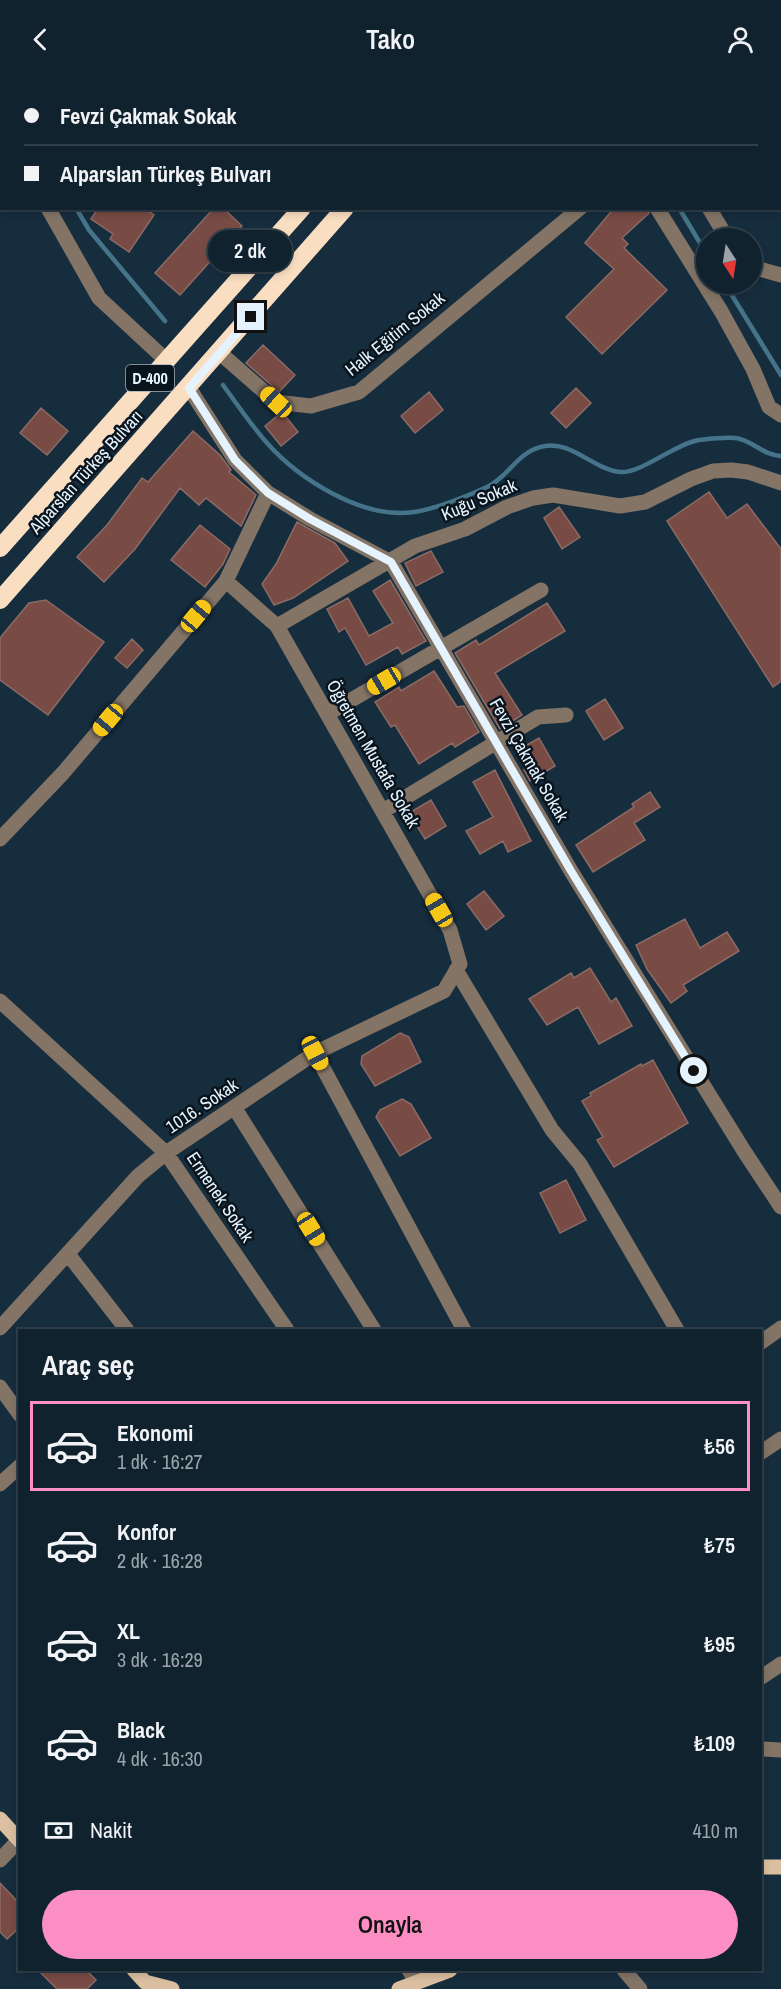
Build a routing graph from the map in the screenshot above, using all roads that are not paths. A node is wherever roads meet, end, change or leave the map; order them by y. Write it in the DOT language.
graph roads {
  1 [pos="49,210"];
  2 [pos="300,210"];
  3 [pos="343,210"];
  4 [pos="578,210"];
  5 [pos="658,210"];
  6 [pos="710,210"];
  7 [pos="721,228"];
  8 [pos="762,270"];
  9 [pos="781,275"];
  10 [pos="220,353"];
  11 [pos="166,360"];
  12 [pos="189,388"];
  13 [pos="781,415"];
  14 [pos="781,483"];
  15 [pos="268,493"];
  16 [pos="0,548"];
  17 [pos="391,562"];
  18 [pos="226,581"];
  19 [pos="541,590"];
  20 [pos="0,600"];
  21 [pos="277,626"];
  22 [pos="441,648"];
  23 [pos="327,714"];
  24 [pos="566,715"];
  25 [pos="496,742"];
  26 [pos="383,811"];
  27 [pos="0,840"];
  28 [pos="458,967"];
  29 [pos="0,1001"];
  30 [pos="315,1053"];
  31 [pos="234,1107"];
  32 [pos="166,1153"];
  33 [pos="781,1207"];
  34 [pos="68,1254"];
  35 [pos="0,1328"];
  36 [pos="280,1328"];
  37 [pos="781,1328"];
  38 [pos="126,1329"];
  39 [pos="373,1329"];
  40 [pos="464,1329"];
  41 [pos="676,1329"];
  42 [pos="762,1342"];
  43 [pos="0,1387"];
  44 [pos="18,1412"];
  45 [pos="781,1439"];
  46 [pos="762,1452"];
  47 [pos="18,1469"];
  48 [pos="0,1484"];
  49 [pos="781,1664"];
  50 [pos="762,1677"];
  51 [pos="762,1749"];
  52 [pos="781,1750"];
  53 [pos="0,1819"];
  54 [pos="18,1839"];
  55 [pos="18,1841"];
  56 [pos="0,1860"];
  57 [pos="762,1867"];
  58 [pos="781,1867"];
  59 [pos="135,1971"];
  60 [pos="410,1971"];
  61 [pos="447,1971"];
  62 [pos="625,1971"];
  63 [pos="417,1983"];
  64 [pos="145,1987"];
  65 [pos="172,1989"];
  66 [pos="399,1989"];
  67 [pos="640,1989"];
  1 -- 11 [label="street"];
  2 -- 11 [label="highway, Alparslan Türkeş Bulvarı / D-400"];
  3 -- 10 [label="highway, Alparslan Türkeş Bulvarı / D-400"];
  4 -- 10 [label="street, Halk Eğitim Sokak"];
  5 -- 13 [label="street"];
  6 -- 7 [label="street"];
  8 -- 9 [label="street"];
  10 -- 12 [label="highway, Alparslan Türkeş Bulvarı / D-400"];
  11 -- 16 [label="highway, Alparslan Türkeş Bulvarı / D-400"];
  12 -- 15 [label="street"];
  12 -- 20 [label="highway, Alparslan Türkeş Bulvarı / D-400"];
  14 -- 17 [label="street, Kuğu Sokak"];
  15 -- 17 [label="street"];
  15 -- 18 [label="street"];
  17 -- 21 [label="street, Kuğu Sokak"];
  17 -- 22 [label="street, Fevzi Çakmak Sokak"];
  18 -- 21 [label="street, Öğretmen Mustafa Sokak"];
  18 -- 27 [label="street"];
  19 -- 22 [label="street"];
  21 -- 23 [label="street, Öğretmen Mustafa Sokak"];
  22 -- 23 [label="street"];
  22 -- 25 [label="street, Fevzi Çakmak Sokak"];
  23 -- 26 [label="street, Öğretmen Mustafa Sokak"];
  24 -- 25 [label="street"];
  25 -- 26 [label="street"];
  25 -- 33 [label="street, Fevzi Çakmak Sokak"];
  26 -- 28 [label="street, Öğretmen Mustafa Sokak"];
  28 -- 30 [label="street, 1016. Sokak"];
  28 -- 41 [label="street, Öğretmen Mustafa Sokak"];
  29 -- 32 [label="street, Ermenek Sokak"];
  30 -- 31 [label="street, 1016. Sokak"];
  30 -- 40 [label="street"];
  31 -- 32 [label="street, 1016. Sokak"];
  31 -- 39 [label="street"];
  32 -- 34 [label="street, 1016. Sokak"];
  32 -- 36 [label="street, Ermenek Sokak"];
  34 -- 35 [label="street, 1016. Sokak"];
  34 -- 38 [label="street"];
  37 -- 42 [label="street"];
  43 -- 44 [label="street"];
  45 -- 46 [label="street"];
  47 -- 48 [label="street"];
  49 -- 50 [label="street"];
  51 -- 52 [label="street"];
  53 -- 54 [label="main road"];
  55 -- 56 [label="street"];
  57 -- 58 [label="main road"];
  59 -- 64 [label="main road"];
  60 -- 63 [label="street"];
  61 -- 63 [label="main road"];
  62 -- 67 [label="street"];
  63 -- 66 [label="main road"];
  64 -- 65 [label="main road"];
}
